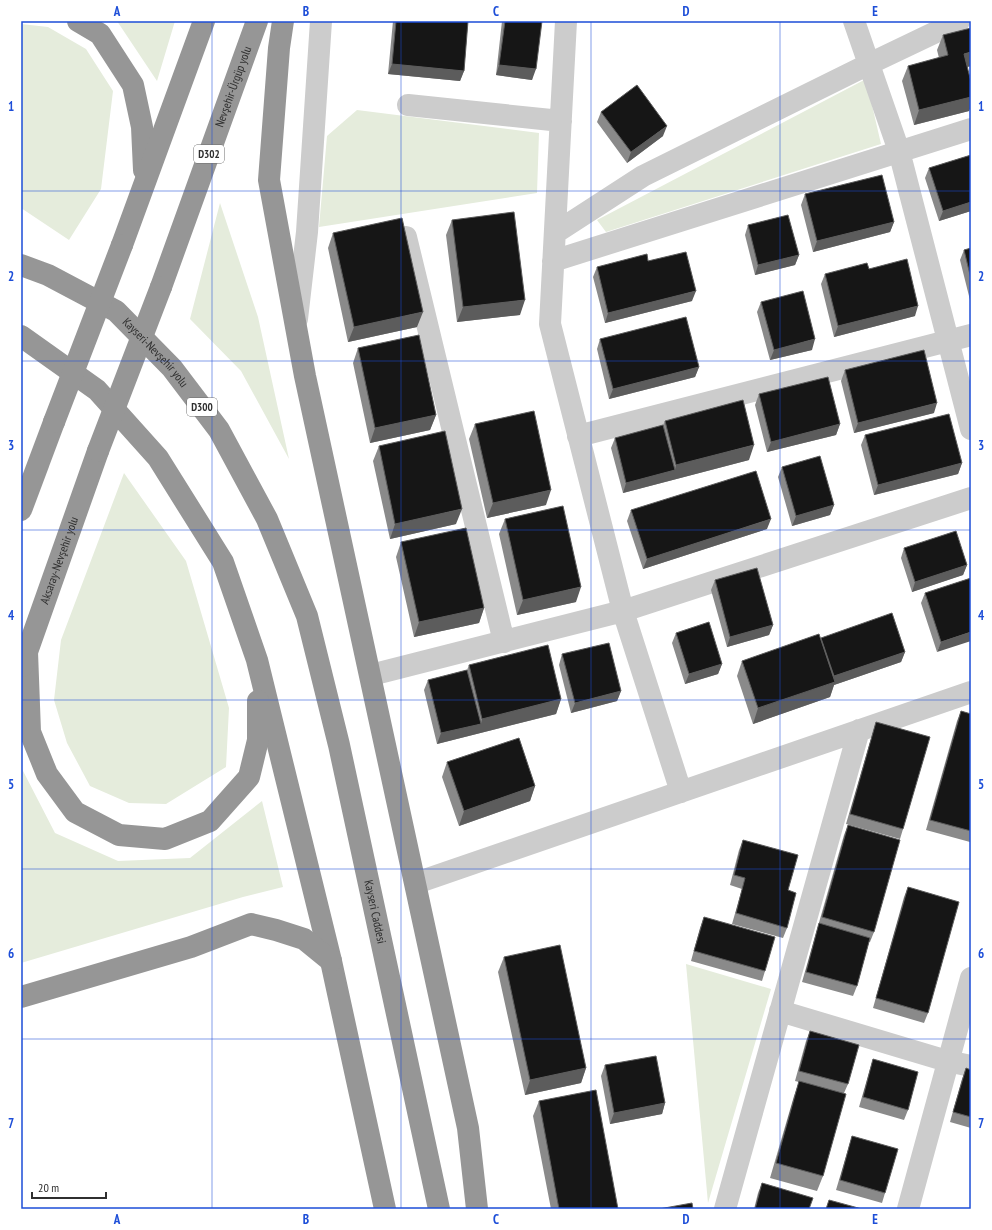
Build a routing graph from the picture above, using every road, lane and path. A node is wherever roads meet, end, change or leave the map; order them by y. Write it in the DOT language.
graph roads {
  1 [pos="78,21"];
  2 [pos="204,21"];
  3 [pos="257,21"];
  4 [pos="283,21"];
  5 [pos="321,21"];
  6 [pos="566,21"];
  7 [pos="854,21"];
  8 [pos="959,21"];
  9 [pos="869,64"];
  10 [pos="408,105"];
  11 [pos="561,121"];
  12 [pos="971,129"];
  13 [pos="898,151"];
  14 [pos="145,179"];
  15 [pos="555,233"];
  16 [pos="406,237"];
  17 [pos="21,250"];
  18 [pos="553,261"];
  19 [pos="21,265"];
  20 [pos="48,275"];
  21 [pos="296,327"];
  22 [pos="971,334"];
  23 [pos="21,336"];
  24 [pos="948,340"];
  25 [pos="971,429"];
  26 [pos="578,436"];
  27 [pos="98,452"];
  28 [pos="27,478"];
  29 [pos="971,498"];
  30 [pos="21,510"];
  31 [pos="623,611"];
  32 [pos="307,616"];
  33 [pos="504,642"];
  34 [pos="257,660"];
  35 [pos="24,661"];
  36 [pos="371,675"];
  37 [pos="971,692"];
  38 [pos="859,730"];
  39 [pos="681,792"];
  40 [pos="416,883"];
  41 [pos="331,961"];
  42 [pos="971,978"];
  43 [pos="21,997"];
  44 [pos="780,1011"];
  45 [pos="947,1061"];
  46 [pos="971,1066"];
  47 [pos="385,1209"];
  48 [pos="439,1209"];
  49 [pos="477,1209"];
  50 [pos="725,1209"];
  51 [pos="908,1209"];
  1 -- 14 [label="highway"];
  2 -- 14 [label="highway"];
  3 -- 27 [label="highway, Nevşehir-Ürgüp yolu / D302, bridge"];
  4 -- 21 [label="highway"];
  5 -- 21 [label="street"];
  6 -- 11 [label="street"];
  7 -- 9 [label="street"];
  8 -- 9 [label="street"];
  9 -- 13 [label="street"];
  9 -- 15 [label="street"];
  10 -- 11 [label="street"];
  11 -- 15 [label="street"];
  12 -- 13 [label="street"];
  13 -- 18 [label="street"];
  13 -- 24 [label="street"];
  14 -- 28 [label="highway, bridge"];
  15 -- 18 [label="street"];
  16 -- 33 [label="street"];
  17 -- 20 [label="highway"];
  18 -- 26 [label="street"];
  19 -- 20 [label="highway, Kayseri-Nevşehir yolu / D300"];
  20 -- 32 [label="highway, Kayseri-Nevşehir yolu / D300"];
  21 -- 36 [label="highway"];
  22 -- 24 [label="street"];
  23 -- 34 [label="highway"];
  24 -- 25 [label="street"];
  24 -- 26 [label="street"];
  26 -- 31 [label="street"];
  27 -- 35 [label="highway, Aksaray-Nevşehir yolu"];
  28 -- 30 [label="highway"];
  29 -- 31 [label="street"];
  31 -- 33 [label="street"];
  31 -- 39 [label="street"];
  32 -- 48 [label="highway, Kayseri Caddesi"];
  33 -- 36 [label="street"];
  34 -- 35 [label="highway"];
  34 -- 41 [label="highway"];
  36 -- 40 [label="highway"];
  37 -- 38 [label="street"];
  38 -- 39 [label="street"];
  38 -- 44 [label="street"];
  39 -- 40 [label="street"];
  40 -- 49 [label="highway"];
  41 -- 43 [label="highway"];
  41 -- 47 [label="highway"];
  42 -- 45 [label="street"];
  44 -- 45 [label="street"];
  44 -- 50 [label="street"];
  45 -- 46 [label="street"];
  45 -- 51 [label="street"];
}
